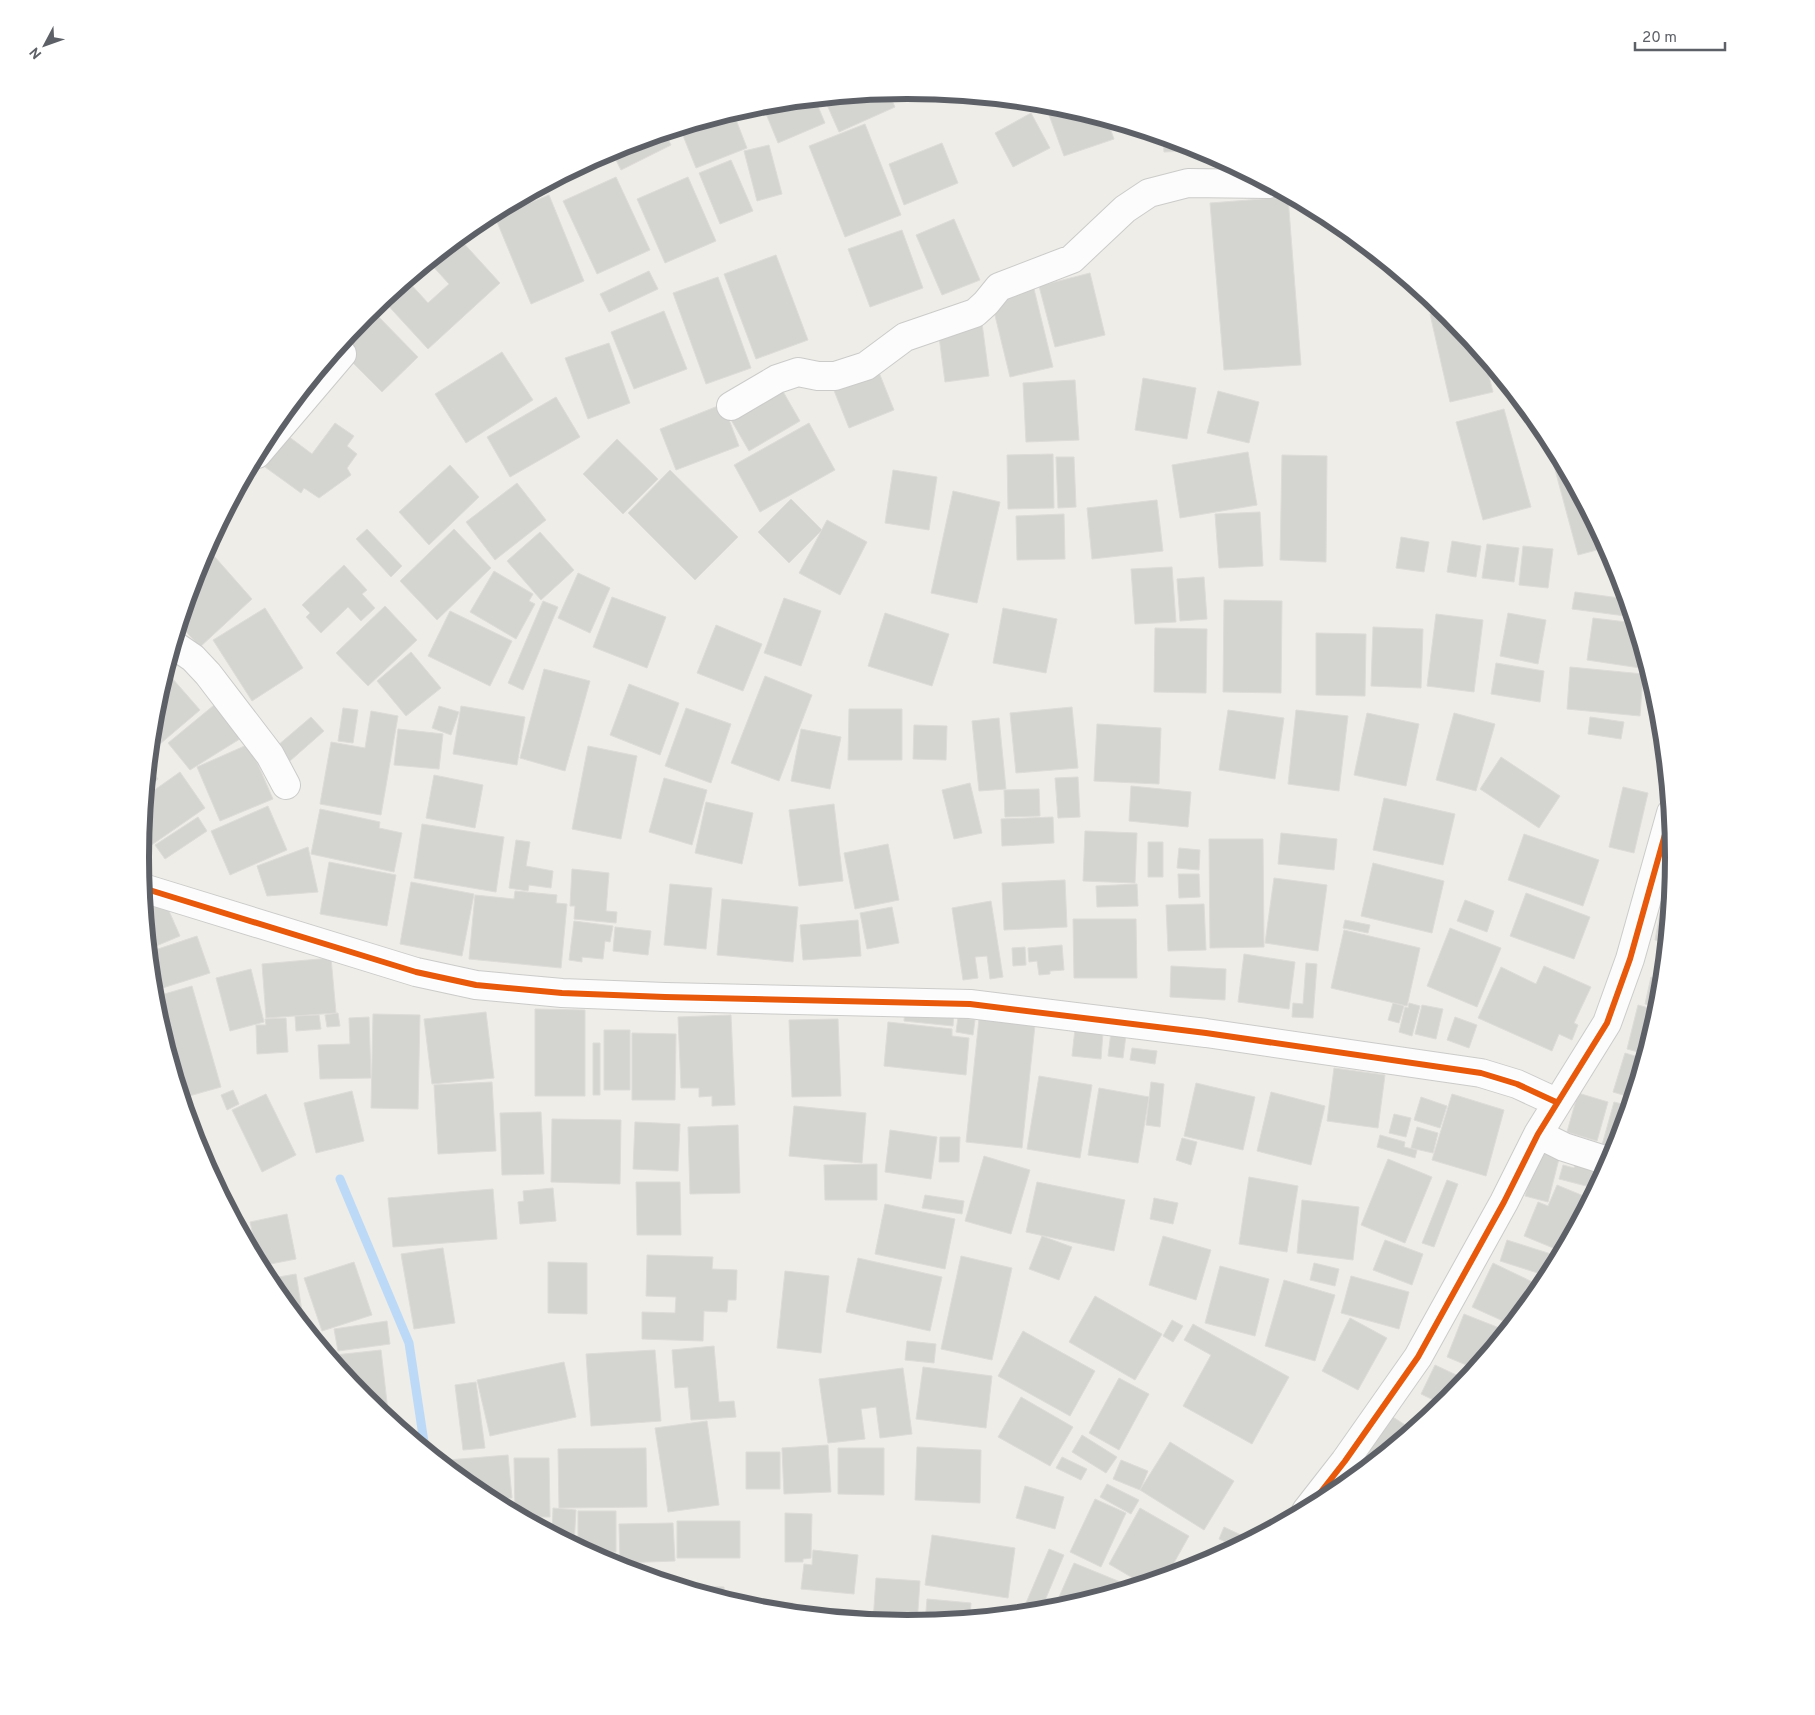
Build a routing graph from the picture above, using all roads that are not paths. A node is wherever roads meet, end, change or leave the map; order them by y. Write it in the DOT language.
graph roads {
  1 [pos="1256,184"];
  2 [pos="342,354"];
  3 [pos="304,398"];
  4 [pos="731,406"];
  5 [pos="179,648"];
  6 [pos="286,785"];
  7 [pos="1665,833"];
  8 [pos="150,890"];
  9 [pos="1556,1102"];
  10 [pos="1538,1134"];
  11 [pos="1603,1159"];
  12 [pos="1319,1495"];
  1 -- 4 [label="street"];
  2 -- 3 [label="street"];
  5 -- 6 [label="street"];
  7 -- 9 [label="street"];
  8 -- 9 [label="street"];
  9 -- 10 [label="street"];
  10 -- 11 [label="street"];
  10 -- 12 [label="street"];
}
